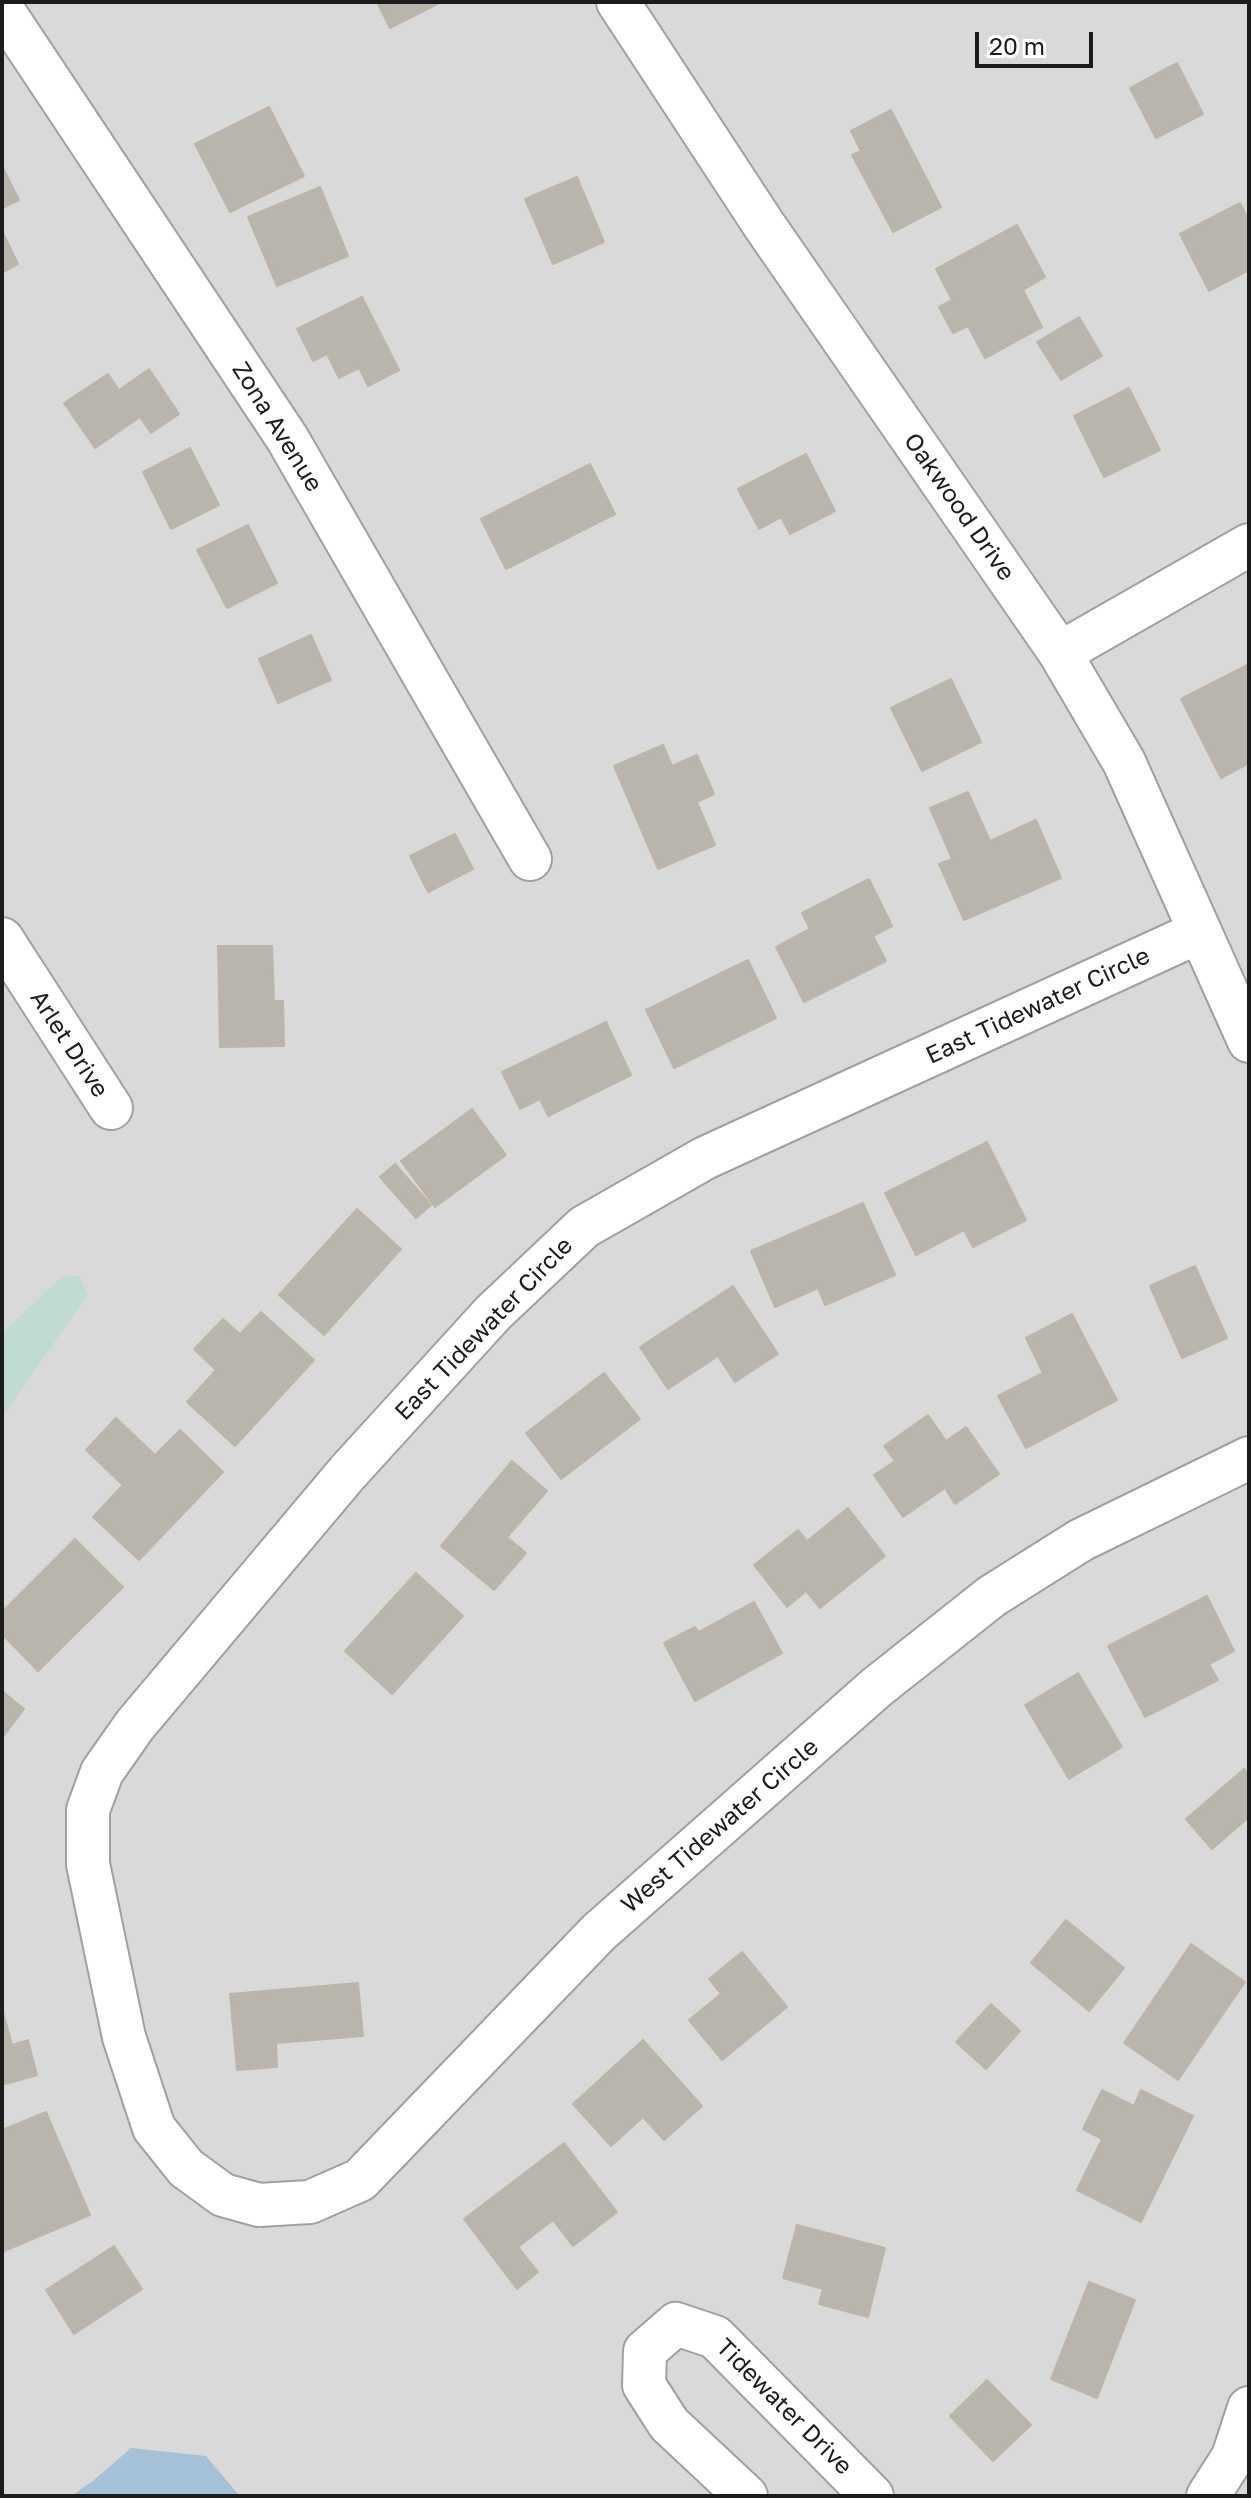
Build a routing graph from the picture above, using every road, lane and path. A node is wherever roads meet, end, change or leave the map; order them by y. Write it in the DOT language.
graph roads {
  1 [pos="618,2"];
  2 [pos="2,9"];
  3 [pos="1249,545"];
  4 [pos="1060,653"];
  5 [pos="530,859"];
  6 [pos="1199,932"];
  7 [pos="2,939"];
  8 [pos="1249,1041"];
  9 [pos="111,1108"];
  10 [pos="1249,1458"];
  11 [pos="223,2195"];
  12 [pos="1249,2408"];
  13 [pos="746,2496"];
  14 [pos="872,2496"];
  15 [pos="1208,2496"];
  1 -- 4 [label="street, Oakwood Drive"];
  2 -- 5 [label="street, Zona Avenue"];
  3 -- 4 [label="street"];
  4 -- 6 [label="street, Oakwood Drive"];
  6 -- 8 [label="street, Oakwood Drive"];
  6 -- 11 [label="street, East Tidewater Circle"];
  7 -- 9 [label="street, Arlet Drive"];
  10 -- 11 [label="street, West Tidewater Circle"];
  12 -- 15 [label="street"];
  13 -- 14 [label="street, Tidewater Drive"];
}
